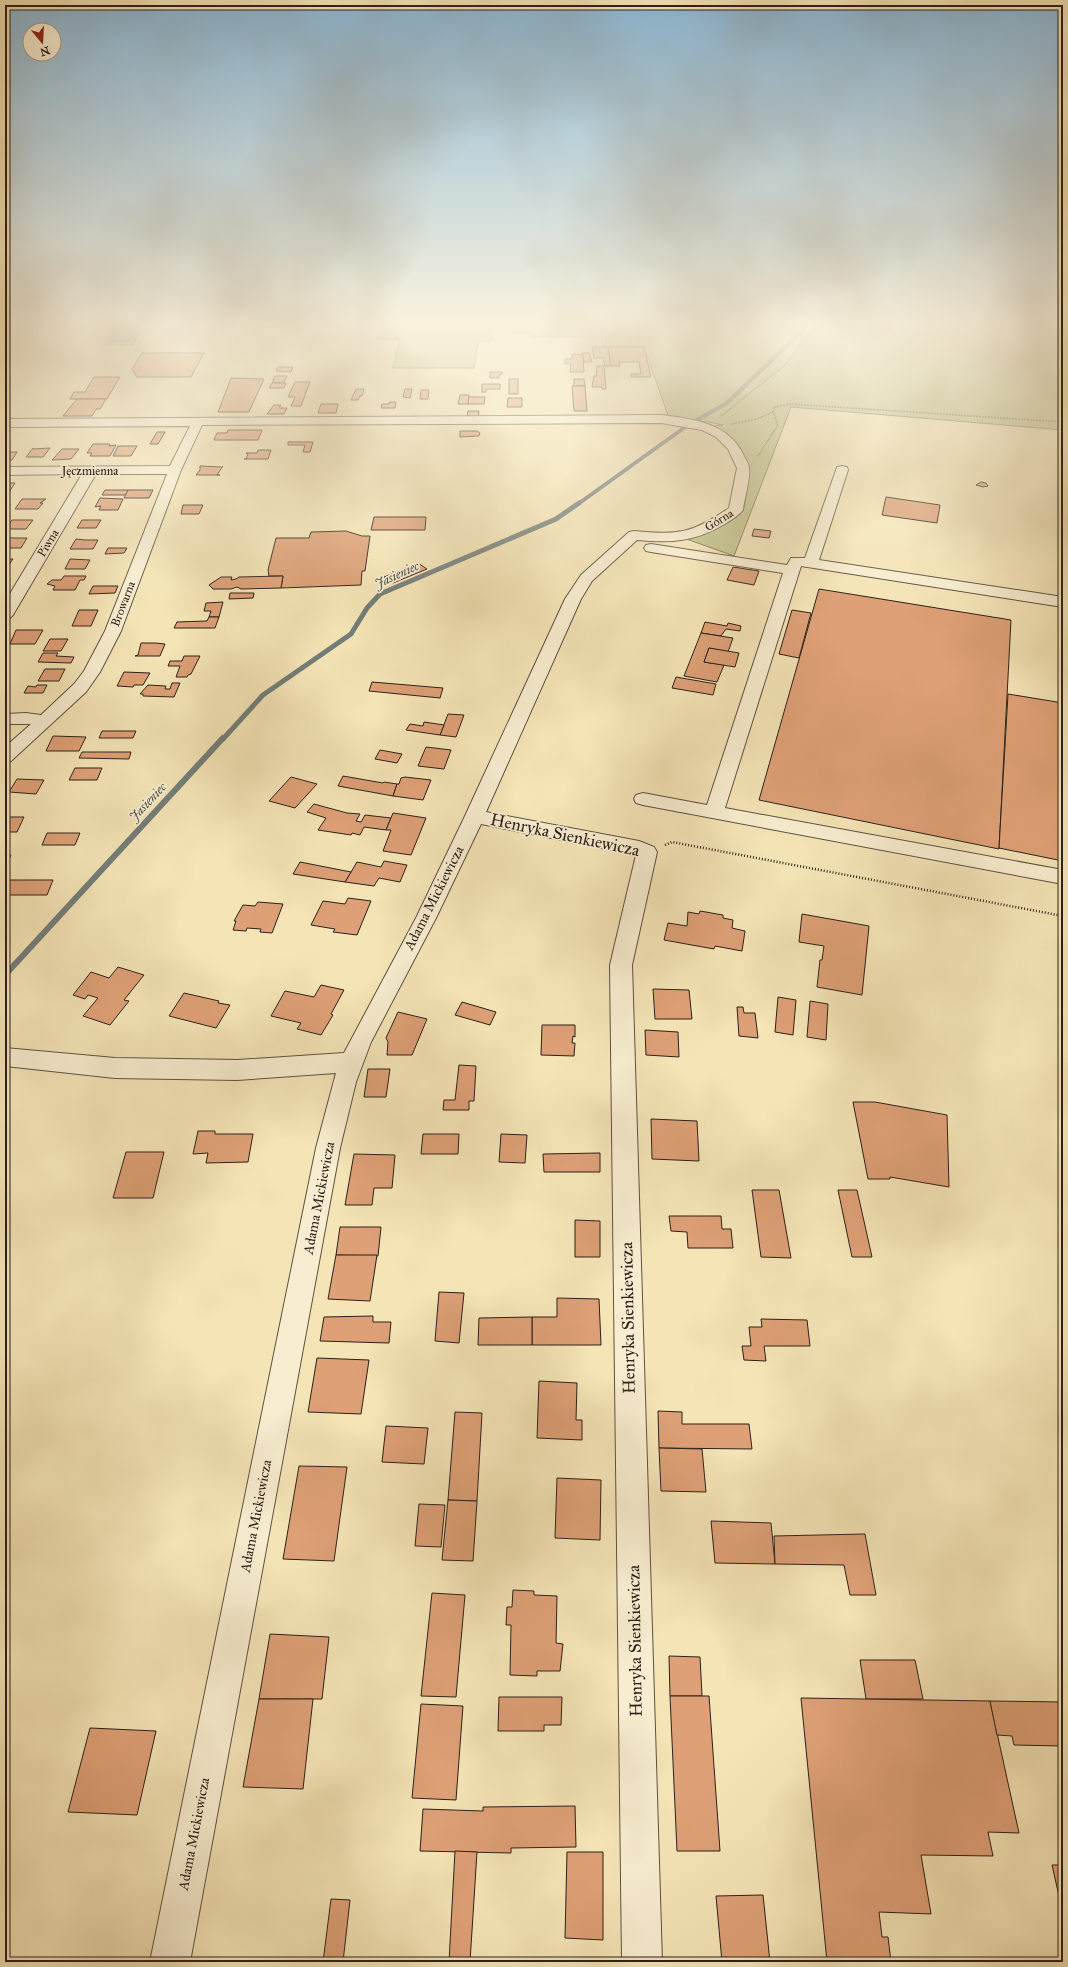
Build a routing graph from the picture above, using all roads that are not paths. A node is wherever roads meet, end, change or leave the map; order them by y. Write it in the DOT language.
graph roads {
  1 [pos="198,422"];
  2 [pos="5,423"];
  3 [pos="176,470"];
  4 [pos="842,470"];
  5 [pos="5,471"];
  6 [pos="91,471"];
  7 [pos="670,538"];
  8 [pos="623,543"];
  9 [pos="811,563"];
  10 [pos="791,570"];
  11 [pos="1063,602"];
  12 [pos="5,615"];
  13 [pos="5,719"];
  14 [pos="43,720"];
  15 [pos="5,757"];
  16 [pos="643,799"];
  17 [pos="714,813"];
  18 [pos="475,816"];
  19 [pos="1063,878"];
  20 [pos="5,1057"];
  21 [pos="351,1062"];
  22 [pos="170,1962"];
  23 [pos="642,1962"];
  1 -- 2 [label="street, Górna"];
  1 -- 3 [label="street, Browarna"];
  1 -- 7 [label="street, Górna"];
  3 -- 6 [label="street, Jęczmienna"];
  3 -- 14 [label="street, Browarna"];
  4 -- 9 [label="street"];
  5 -- 6 [label="street, Jęczmienna"];
  6 -- 12 [label="street, Piwna"];
  7 -- 8 [label="street, Adama Mickiewicza"];
  8 -- 10 [label="street"];
  8 -- 18 [label="street, Adama Mickiewicza"];
  9 -- 10 [label="street"];
  9 -- 11 [label="street"];
  10 -- 17 [label="street"];
  13 -- 14 [label="street"];
  14 -- 15 [label="street, Browarna"];
  16 -- 17 [label="street"];
  17 -- 19 [label="street"];
  18 -- 21 [label="street, Adama Mickiewicza"];
  18 -- 23 [label="street, Henryka Sienkiewicza"];
  20 -- 21 [label="street"];
  21 -- 22 [label="street, Adama Mickiewicza"];
}
